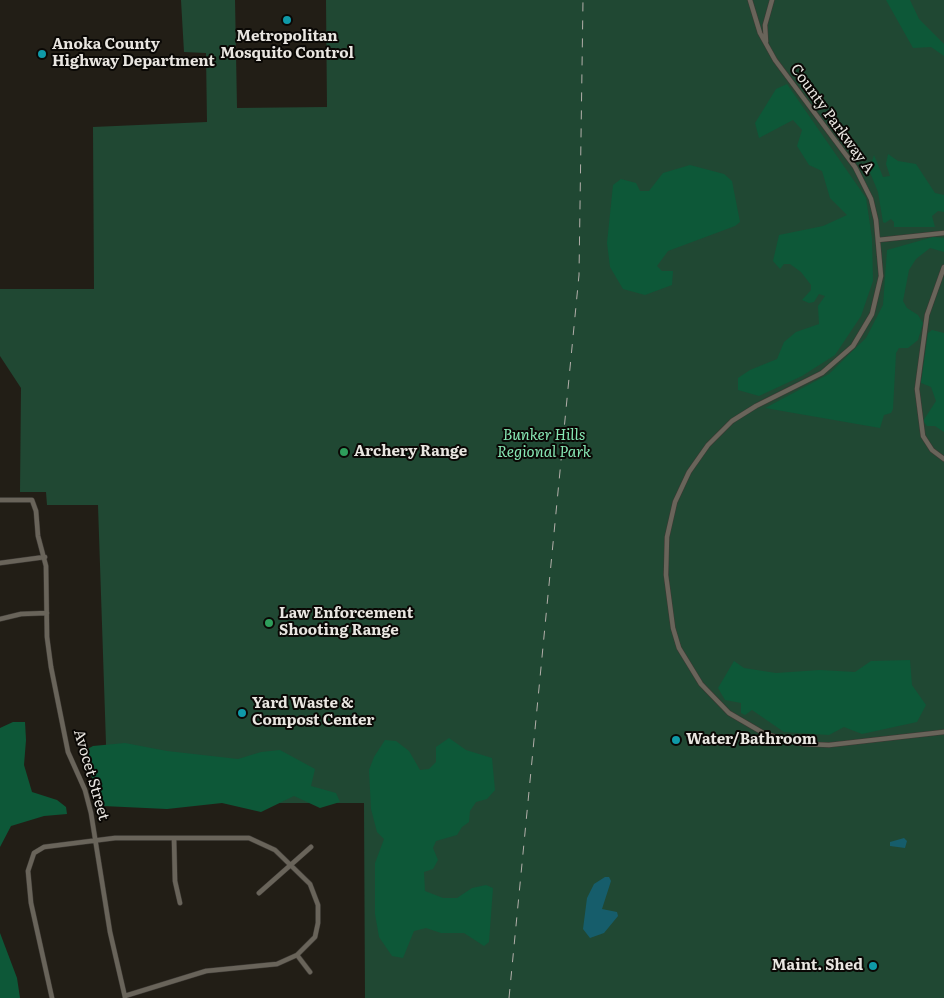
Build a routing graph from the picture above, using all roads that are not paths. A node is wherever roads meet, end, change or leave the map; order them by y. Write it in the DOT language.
graph roads {
  1 [pos="750,0"];
  2 [pos="772,0"];
  3 [pos="766,43"];
  4 [pos="944,233"];
  5 [pos="878,240"];
  6 [pos="944,267"];
  7 [pos="944,459"];
  8 [pos="0,500"];
  9 [pos="45,557"];
  10 [pos="0,563"];
  11 [pos="47,613"];
  12 [pos="0,619"];
  13 [pos="944,732"];
  14 [pos="174,838"];
  15 [pos="95,840"];
  16 [pos="310,847"];
  17 [pos="292,865"];
  18 [pos="259,893"];
  19 [pos="180,903"];
  20 [pos="297,956"];
  21 [pos="310,972"];
  22 [pos="126,997"];
  23 [pos="52,998"];
  1 -- 3 [label="street, County Parkway A"];
  2 -- 3 [label="street"];
  3 -- 5 [label="street, County Parkway A"];
  4 -- 5 [label="street"];
  5 -- 13 [label="street, County Parkway A"];
  6 -- 7 [label="street"];
  8 -- 9 [label="street, Avocet Street"];
  9 -- 10 [label="street"];
  9 -- 11 [label="street, Avocet Street"];
  11 -- 12 [label="street"];
  11 -- 15 [label="street, Avocet Street"];
  14 -- 15 [label="street"];
  14 -- 17 [label="street"];
  14 -- 19 [label="street"];
  15 -- 22 [label="street, Avocet Street"];
  15 -- 23 [label="street"];
  16 -- 17 [label="street"];
  17 -- 18 [label="street"];
  17 -- 20 [label="street"];
  20 -- 21 [label="street"];
  20 -- 22 [label="street"];
}
